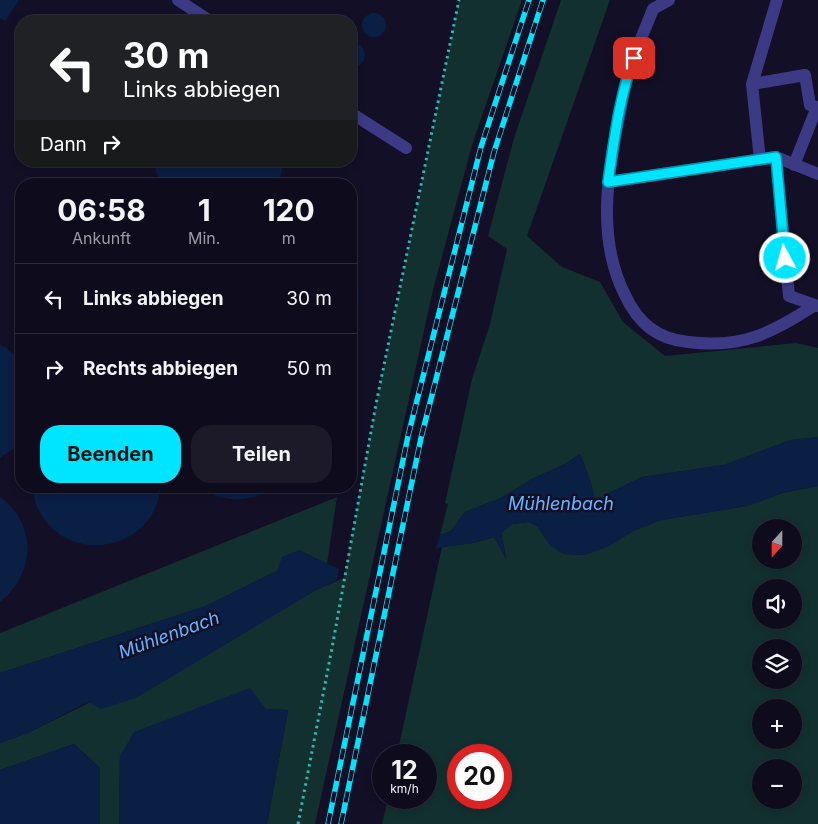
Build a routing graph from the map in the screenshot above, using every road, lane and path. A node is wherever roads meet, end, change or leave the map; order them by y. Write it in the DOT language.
graph roads {
  1 [pos="178,0"];
  2 [pos="459,0"];
  3 [pos="669,0"];
  4 [pos="777,0"];
  5 [pos="201,15"];
  6 [pos="752,84"];
  7 [pos="818,108"];
  8 [pos="357,117"];
  9 [pos="406,148"];
  10 [pos="776,157"];
  11 [pos="760,160"];
  12 [pos="794,165"];
  13 [pos="818,174"];
  14 [pos="608,182"];
  15 [pos="817,305"];
  16 [pos="298,824"];
  1 -- 5 [label="lane"];
  2 -- 16 [label="path"];
  3 -- 14 [label="lane"];
  4 -- 6 [label="lane"];
  6 -- 7 [label="lane"];
  6 -- 11 [label="lane"];
  7 -- 12 [label="lane"];
  8 -- 9 [label="lane"];
  10 -- 11 [label="lane"];
  10 -- 12 [label="lane"];
  10 -- 15 [label="lane"];
  11 -- 14 [label="lane"];
  12 -- 13 [label="lane"];
  14 -- 15 [label="lane"];
}
